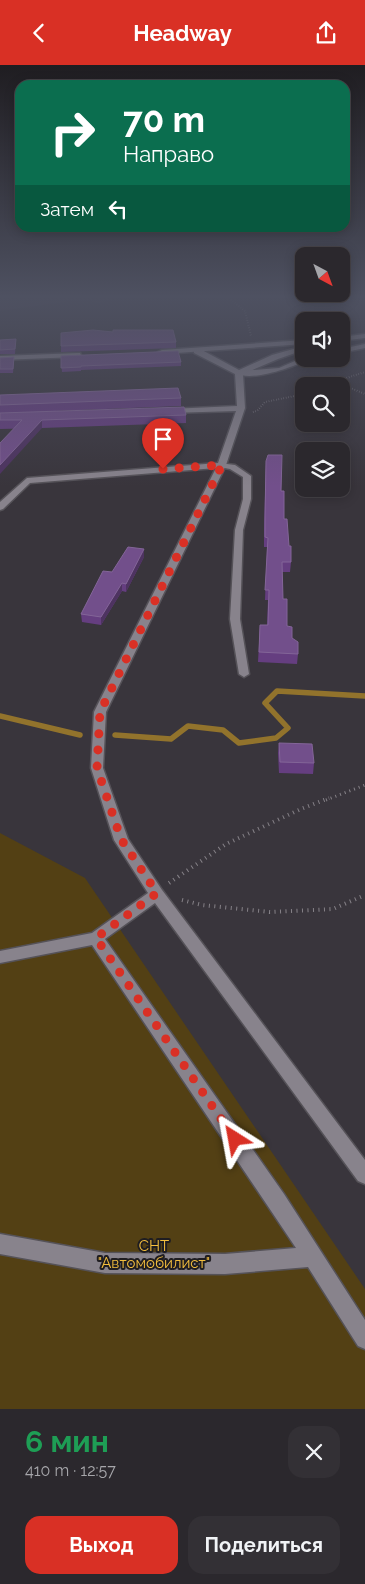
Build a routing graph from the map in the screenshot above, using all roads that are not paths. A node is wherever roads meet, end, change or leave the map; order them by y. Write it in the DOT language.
graph roads {
  1 [pos="216,361"];
  2 [pos="267,361"];
  3 [pos="295,364"];
  4 [pos="240,373"];
  5 [pos="164,411"];
  6 [pos="240,411"];
  7 [pos="222,465"];
  8 [pos="0,507"];
  9 [pos="244,674"];
  10 [pos="157,893"];
  11 [pos="96,938"];
  12 [pos="0,957"];
  13 [pos="365,1175"];
  14 [pos="0,1243"];
  15 [pos="313,1257"];
  16 [pos="365,1339"];
  1 -- 4 [label="street"];
  2 -- 4 [label="street"];
  3 -- 4 [label="lane"];
  4 -- 6 [label="street"];
  5 -- 6 [label="street"];
  6 -- 7 [label="street"];
  7 -- 8 [label="street"];
  7 -- 9 [label="lane"];
  7 -- 10 [label="street"];
  10 -- 11 [label="street"];
  10 -- 13 [label="street"];
  11 -- 12 [label="street"];
  11 -- 15 [label="street"];
  14 -- 15 [label="street"];
  15 -- 16 [label="street"];
}
